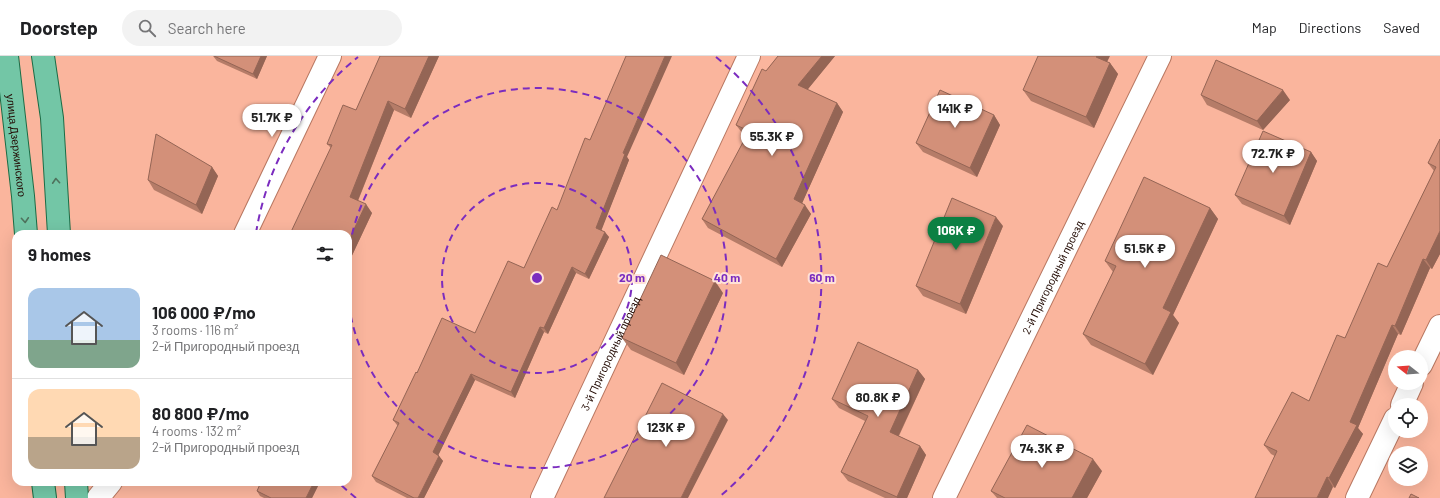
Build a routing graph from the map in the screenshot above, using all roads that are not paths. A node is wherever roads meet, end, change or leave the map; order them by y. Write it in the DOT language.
graph roads {
  1 [pos="7,56"];
  2 [pos="43,56"];
  3 [pos="330,56"];
  4 [pos="749,56"];
  5 [pos="1160,56"];
  6 [pos="26,230"];
  7 [pos="59,230"];
  8 [pos="247,230"];
  9 [pos="1440,326"];
  10 [pos="1428,351"];
  11 [pos="1388,434"];
  12 [pos="43,486"];
  13 [pos="76,486"];
  14 [pos="108,486"];
  15 [pos="44,498"];
  16 [pos="77,498"];
  17 [pos="98,498"];
  18 [pos="542,498"];
  19 [pos="944,498"];
  20 [pos="1357,498"];
  1 -- 6 [label="main road, улица Дзержинского, one-way"];
  7 -- 2 [label="main road, one-way"];
  3 -- 8 [label="street"];
  4 -- 18 [label="street, 3-й Пригородный проезд"];
  5 -- 19 [label="street, 2-й Пригородный проезд"];
  9 -- 10 [label="street"];
  11 -- 20 [label="street"];
  12 -- 15 [label="main road"];
  13 -- 16 [label="main road"];
  14 -- 17 [label="street"];
}
